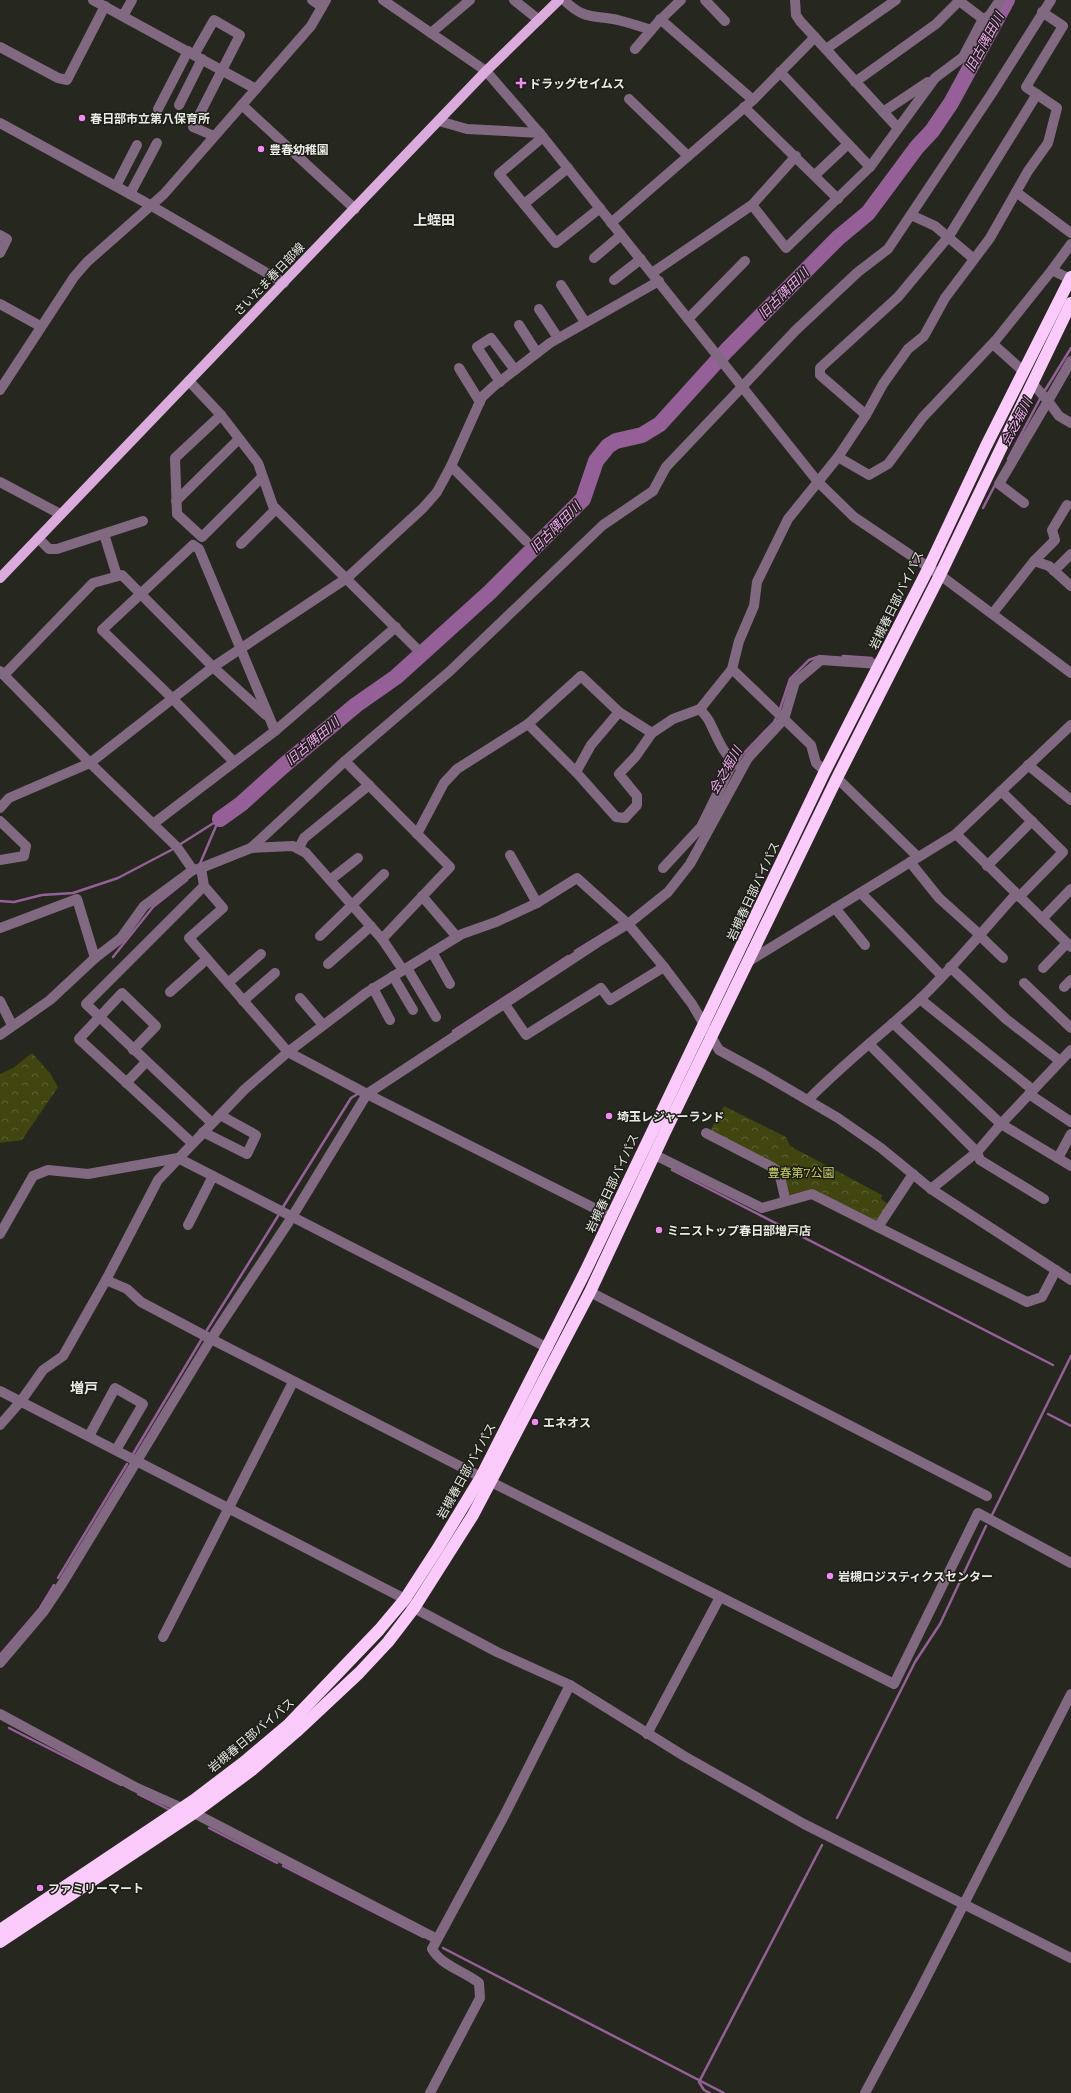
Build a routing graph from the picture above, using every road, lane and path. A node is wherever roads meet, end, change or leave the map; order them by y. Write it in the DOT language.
graph roads {
  1 [pos="93,0"];
  2 [pos="132,0"];
  3 [pos="312,0"];
  4 [pos="383,0"];
  5 [pos="470,0"];
  6 [pos="514,0"];
  7 [pos="559,0"];
  8 [pos="564,0"];
  9 [pos="681,0"];
  10 [pos="704,0"];
  11 [pos="795,0"];
  12 [pos="896,0"];
  13 [pos="959,0"];
  14 [pos="1000,0"];
  15 [pos="1051,0"];
  16 [pos="324,4"];
  17 [pos="105,6"];
  18 [pos="1042,12"];
  19 [pos="123,16"];
  20 [pos="660,19"];
  21 [pos="983,19"];
  22 [pos="539,20"];
  23 [pos="725,21"];
  24 [pos="651,30"];
  25 [pos="432,33"];
  26 [pos="815,37"];
  27 [pos="0,47"];
  28 [pos="635,49"];
  29 [pos="826,50"];
  30 [pos="195,55"];
  31 [pos="221,70"];
  32 [pos="486,71"];
  33 [pos="780,72"];
  34 [pos="935,78"];
  35 [pos="855,82"];
  36 [pos="256,89"];
  37 [pos="1037,94"];
  38 [pos="629,100"];
  39 [pos="753,100"];
  40 [pos="179,105"];
  41 [pos="242,105"];
  42 [pos="744,107"];
  43 [pos="158,109"];
  44 [pos="883,112"];
  45 [pos="439,121"];
  46 [pos="0,123"];
  47 [pos="898,128"];
  48 [pos="542,135"];
  49 [pos="214,136"];
  50 [pos="157,143"];
  51 [pos="848,144"];
  52 [pos="138,145"];
  53 [pos="688,156"];
  54 [pos="796,156"];
  55 [pos="870,167"];
  56 [pos="568,168"];
  57 [pos="815,175"];
  58 [pos="116,186"];
  59 [pos="1016,192"];
  60 [pos="130,194"];
  61 [pos="838,199"];
  62 [pos="524,204"];
  63 [pos="752,205"];
  64 [pos="150,206"];
  65 [pos="600,208"];
  66 [pos="355,209"];
  67 [pos="910,215"];
  68 [pos="611,223"];
  69 [pos="1071,233"];
  70 [pos="0,235"];
  71 [pos="622,235"];
  72 [pos="949,236"];
  73 [pos="1071,244"];
  74 [pos="0,253"];
  75 [pos="594,258"];
  76 [pos="641,258"];
  77 [pos="974,259"];
  78 [pos="745,261"];
  79 [pos="1052,270"];
  80 [pos="652,273"];
  81 [pos="1070,278"];
  82 [pos="614,280"];
  83 [pos="659,281"];
  84 [pos="284,283"];
  85 [pos="560,285"];
  86 [pos="1071,303"];
  87 [pos="0,304"];
  88 [pos="539,309"];
  89 [pos="688,319"];
  90 [pos="585,322"];
  91 [pos="40,326"];
  92 [pos="519,326"];
  93 [pos="558,338"];
  94 [pos="993,344"];
  95 [pos="537,353"];
  96 [pos="1071,361"];
  97 [pos="459,368"];
  98 [pos="515,370"];
  99 [pos="1024,371"];
  100 [pos="189,381"];
  101 [pos="500,382"];
  102 [pos="1032,383"];
  103 [pos="744,387"];
  104 [pos="0,390"];
  105 [pos="1048,401"];
  106 [pos="480,402"];
  107 [pos="221,415"];
  108 [pos="866,415"];
  109 [pos="1071,423"];
  110 [pos="239,439"];
  111 [pos="838,457"];
  112 [pos="451,466"];
  113 [pos="262,477"];
  114 [pos="0,482"];
  115 [pos="818,482"];
  116 [pos="176,501"];
  117 [pos="1024,503"];
  118 [pos="1067,505"];
  119 [pos="276,509"];
  120 [pos="60,514"];
  121 [pos="143,521"];
  122 [pos="104,534"];
  123 [pos="38,538"];
  124 [pos="526,541"];
  125 [pos="241,544"];
  126 [pos="1071,554"];
  127 [pos="1034,561"];
  128 [pos="929,567"];
  129 [pos="1054,571"];
  130 [pos="940,575"];
  131 [pos="117,576"];
  132 [pos="0,578"];
  133 [pos="347,578"];
  134 [pos="1071,586"];
  135 [pos="139,594"];
  136 [pos="993,613"];
  137 [pos="396,627"];
  138 [pos="416,648"];
  139 [pos="242,650"];
  140 [pos="880,664"];
  141 [pos="213,667"];
  142 [pos="732,669"];
  143 [pos="2,673"];
  144 [pos="1071,673"];
  145 [pos="172,698"];
  146 [pos="700,709"];
  147 [pos="619,712"];
  148 [pos="780,715"];
  149 [pos="269,718"];
  150 [pos="528,724"];
  151 [pos="1071,725"];
  152 [pos="275,732"];
  153 [pos="652,733"];
  154 [pos="345,761"];
  155 [pos="234,762"];
  156 [pos="90,763"];
  157 [pos="738,765"];
  158 [pos="1028,766"];
  159 [pos="576,772"];
  160 [pos="825,772"];
  161 [pos="837,778"];
  162 [pos="369,785"];
  163 [pos="1002,791"];
  164 [pos="1071,800"];
  165 [pos="0,808"];
  166 [pos="0,821"];
  167 [pos="1032,821"];
  168 [pos="153,824"];
  169 [pos="696,832"];
  170 [pos="417,834"];
  171 [pos="956,834"];
  172 [pos="705,839"];
  173 [pos="251,848"];
  174 [pos="299,848"];
  175 [pos="510,855"];
  176 [pos="358,858"];
  177 [pos="0,860"];
  178 [pos="914,860"];
  179 [pos="987,866"];
  180 [pos="663,868"];
  181 [pos="197,869"];
  182 [pos="384,874"];
  183 [pos="330,880"];
  184 [pos="204,886"];
  185 [pos="1071,889"];
  186 [pos="860,893"];
  187 [pos="422,896"];
  188 [pos="1018,896"];
  189 [pos="537,903"];
  190 [pos="352,905"];
  191 [pos="835,908"];
  192 [pos="1042,919"];
  193 [pos="628,924"];
  194 [pos="370,926"];
  195 [pos="0,928"];
  196 [pos="979,935"];
  197 [pos="320,936"];
  198 [pos="457,937"];
  199 [pos="382,939"];
  200 [pos="1068,941"];
  201 [pos="865,945"];
  202 [pos="432,952"];
  203 [pos="261,954"];
  204 [pos="95,958"];
  205 [pos="207,958"];
  206 [pos="1003,958"];
  207 [pos="749,961"];
  208 [pos="328,964"];
  209 [pos="664,967"];
  210 [pos="950,968"];
  211 [pos="1043,968"];
  212 [pos="405,969"];
  213 [pos="275,973"];
  214 [pos="393,976"];
  215 [pos="942,976"];
  216 [pos="228,983"];
  217 [pos="1024,983"];
  218 [pos="450,984"];
  219 [pos="373,988"];
  220 [pos="170,992"];
  221 [pos="300,998"];
  222 [pos="920,999"];
  223 [pos="243,1000"];
  224 [pos="0,1001"];
  225 [pos="504,1003"];
  226 [pos="413,1010"];
  227 [pos="99,1017"];
  228 [pos="436,1017"];
  229 [pos="390,1020"];
  230 [pos="893,1023"];
  231 [pos="12,1025"];
  232 [pos="323,1025"];
  233 [pos="705,1025"];
  234 [pos="1071,1028"];
  235 [pos="0,1035"];
  236 [pos="711,1039"];
  237 [pos="869,1044"];
  238 [pos="133,1050"];
  239 [pos="1071,1050"];
  240 [pos="288,1052"];
  241 [pos="1060,1061"];
  242 [pos="146,1062"];
  243 [pos="126,1083"];
  244 [pos="1031,1092"];
  245 [pos="366,1094"];
  246 [pos="808,1100"];
  247 [pos="220,1115"];
  248 [pos="1071,1122"];
  249 [pos="212,1123"];
  250 [pos="1001,1124"];
  251 [pos="203,1132"];
  252 [pos="706,1133"];
  253 [pos="1071,1134"];
  254 [pos="192,1143"];
  255 [pos="978,1152"];
  256 [pos="655,1155"];
  257 [pos="178,1158"];
  258 [pos="1058,1158"];
  259 [pos="1071,1166"];
  260 [pos="913,1174"];
  261 [pos="213,1176"];
  262 [pos="931,1190"];
  263 [pos="786,1198"];
  264 [pos="1044,1199"];
  265 [pos="292,1217"];
  266 [pos="612,1217"];
  267 [pos="188,1225"];
  268 [pos="878,1227"];
  269 [pos="0,1234"];
  270 [pos="1056,1270"];
  271 [pos="106,1280"];
  272 [pos="1071,1280"];
  273 [pos="590,1292"];
  274 [pos="211,1339"];
  275 [pos="548,1348"];
  276 [pos="294,1382"];
  277 [pos="0,1391"];
  278 [pos="21,1401"];
  279 [pos="0,1425"];
  280 [pos="89,1436"];
  281 [pos="116,1450"];
  282 [pos="137,1461"];
  283 [pos="486,1480"];
  284 [pos="987,1496"];
  285 [pos="228,1509"];
  286 [pos="1071,1563"];
  287 [pos="720,1597"];
  288 [pos="404,1599"];
  289 [pos="414,1608"];
  290 [pos="163,1637"];
  291 [pos="0,1663"];
  292 [pos="570,1685"];
  293 [pos="1071,1694"];
  294 [pos="1,1717"];
  295 [pos="647,1734"];
  296 [pos="188,1810"];
  297 [pos="963,1905"];
  298 [pos="0,1930"];
  299 [pos="437,1939"];
  300 [pos="0,1942"];
  301 [pos="1071,1958"];
  302 [pos="430,2093"];
  303 [pos="865,2093"];
  1 -- 17 [label="street"];
  2 -- 19 [label="street"];
  3 -- 16 [label="street"];
  4 -- 25 [label="street"];
  5 -- 25 [label="street"];
  6 -- 22 [label="street"];
  7 -- 22 [label="main road, さいたま春日部線"];
  8 -- 24 [label="street"];
  9 -- 20 [label="street"];
  10 -- 23 [label="street"];
  11 -- 26 [label="street"];
  12 -- 29 [label="street"];
  13 -- 21 [label="street"];
  13 -- 35 [label="street"];
  14 -- 21 [label="street"];
  15 -- 18 [label="street"];
  16 -- 36 [label="street"];
  17 -- 19 [label="street"];
  17 -- 27 [label="street"];
  18 -- 37 [label="street"];
  18 -- 67 [label="street"];
  19 -- 30 [label="street"];
  20 -- 24 [label="street"];
  20 -- 39 [label="street"];
  21 -- 34 [label="street"];
  22 -- 32 [label="main road, さいたま春日部線"];
  24 -- 28 [label="street"];
  25 -- 32 [label="street"];
  26 -- 29 [label="street"];
  26 -- 33 [label="street"];
  29 -- 35 [label="street"];
  30 -- 31 [label="street"];
  30 -- 31 [label="street"];
  30 -- 40 [label="street"];
  30 -- 43 [label="street"];
  31 -- 36 [label="street"];
  31 -- 49 [label="street"];
  32 -- 45 [label="main road, さいたま春日部線"];
  32 -- 48 [label="street"];
  33 -- 39 [label="street"];
  33 -- 51 [label="street"];
  34 -- 44 [label="street"];
  34 -- 47 [label="street"];
  35 -- 44 [label="street"];
  36 -- 41 [label="street"];
  37 -- 59 [label="street"];
  37 -- 72 [label="street"];
  38 -- 53 [label="street"];
  39 -- 42 [label="street"];
  41 -- 49 [label="street"];
  41 -- 66 [label="street"];
  42 -- 53 [label="street"];
  42 -- 54 [label="street"];
  44 -- 47 [label="street"];
  45 -- 48 [label="street"];
  45 -- 66 [label="main road, さいたま春日部線"];
  46 -- 58 [label="street"];
  47 -- 55 [label="street"];
  48 -- 56 [label="street"];
  48 -- 62 [label="street"];
  49 -- 64 [label="street"];
  50 -- 60 [label="street"];
  51 -- 55 [label="street"];
  51 -- 57 [label="street"];
  52 -- 58 [label="street"];
  53 -- 68 [label="street"];
  54 -- 57 [label="street"];
  54 -- 63 [label="street"];
  55 -- 61 [label="street"];
  56 -- 62 [label="street"];
  56 -- 65 [label="street"];
  57 -- 61 [label="street"];
  58 -- 60 [label="street"];
  59 -- 69 [label="street"];
  59 -- 77 [label="street"];
  60 -- 64 [label="street"];
  61 -- 63 [label="street"];
  62 -- 65 [label="street"];
  63 -- 80 [label="street"];
  64 -- 84 [label="street"];
  64 -- 91 [label="street"];
  65 -- 68 [label="street"];
  66 -- 84 [label="main road, さいたま春日部線"];
  67 -- 72 [label="street"];
  67 -- 103 [label="street"];
  68 -- 71 [label="street"];
  70 -- 74 [label="street"];
  71 -- 75 [label="street"];
  71 -- 76 [label="street"];
  72 -- 77 [label="street"];
  72 -- 108 [label="street"];
  73 -- 79 [label="street"];
  76 -- 80 [label="street"];
  76 -- 82 [label="street"];
  77 -- 108 [label="street"];
  78 -- 89 [label="street"];
  79 -- 81 [label="street"];
  79 -- 94 [label="street"];
  80 -- 83 [label="street"];
  81 -- 99 [label="highway, 岩槻春日部バイパス"];
  83 -- 89 [label="street"];
  83 -- 90 [label="street"];
  84 -- 100 [label="main road, さいたま春日部線"];
  85 -- 90 [label="street"];
  86 -- 102 [label="highway, 岩槻春日部バイパス"];
  87 -- 91 [label="street"];
  88 -- 93 [label="street"];
  89 -- 103 [label="street"];
  90 -- 93 [label="street"];
  91 -- 104 [label="street"];
  92 -- 95 [label="street"];
  93 -- 95 [label="street"];
  94 -- 99 [label="street"];
  94 -- 111 [label="street"];
  95 -- 98 [label="street"];
  96 -- 105 [label="street"];
  97 -- 106 [label="street"];
  98 -- 101 [label="street"];
  98 -- 101 [label="street"];
  99 -- 128 [label="highway, 岩槻春日部バイパス"];
  100 -- 107 [label="street"];
  100 -- 120 [label="main road, さいたま春日部線"];
  101 -- 106 [label="street"];
  102 -- 105 [label="street"];
  102 -- 130 [label="highway, 岩槻春日部バイパス"];
  103 -- 115 [label="street"];
  103 -- 154 [label="street"];
  105 -- 109 [label="street"];
  105 -- 117 [label="street"];
  106 -- 112 [label="street"];
  107 -- 110 [label="street"];
  107 -- 116 [label="street"];
  108 -- 111 [label="street"];
  110 -- 113 [label="street"];
  110 -- 116 [label="street"];
  111 -- 115 [label="street"];
  112 -- 124 [label="street"];
  112 -- 133 [label="street"];
  113 -- 116 [label="street"];
  113 -- 119 [label="street"];
  114 -- 120 [label="street"];
  115 -- 128 [label="street"];
  115 -- 142 [label="street"];
  118 -- 127 [label="street"];
  119 -- 125 [label="street"];
  119 -- 133 [label="street"];
  120 -- 123 [label="main road, さいたま春日部線"];
  121 -- 122 [label="street"];
  122 -- 123 [label="street"];
  122 -- 131 [label="street"];
  123 -- 132 [label="main road, さいたま春日部線"];
  126 -- 129 [label="street"];
  127 -- 129 [label="street"];
  127 -- 136 [label="street"];
  128 -- 130 [label="street"];
  128 -- 140 [label="highway, 岩槻春日部バイパス"];
  129 -- 134 [label="street"];
  130 -- 136 [label="street"];
  130 -- 161 [label="highway, 岩槻春日部バイパス"];
  131 -- 135 [label="street"];
  131 -- 143 [label="street"];
  133 -- 137 [label="street"];
  133 -- 139 [label="street"];
  135 -- 139 [label="street"];
  135 -- 141 [label="street"];
  135 -- 145 [label="street"];
  136 -- 144 [label="street"];
  137 -- 138 [label="street"];
  137 -- 152 [label="street"];
  139 -- 141 [label="street"];
  139 -- 149 [label="street"];
  140 -- 148 [label="street"];
  140 -- 160 [label="highway, 岩槻春日部バイパス"];
  141 -- 145 [label="street"];
  141 -- 149 [label="street"];
  142 -- 146 [label="street"];
  142 -- 148 [label="street"];
  143 -- 156 [label="street"];
  145 -- 155 [label="street"];
  145 -- 156 [label="street"];
  146 -- 153 [label="street"];
  146 -- 157 [label="street"];
  147 -- 150 [label="street"];
  147 -- 153 [label="street"];
  147 -- 159 [label="street"];
  148 -- 157 [label="street"];
  148 -- 160 [label="street"];
  149 -- 152 [label="street"];
  150 -- 159 [label="street"];
  150 -- 170 [label="street"];
  151 -- 158 [label="street"];
  152 -- 155 [label="street"];
  153 -- 159 [label="street"];
  154 -- 162 [label="street"];
  154 -- 173 [label="street"];
  155 -- 168 [label="street"];
  156 -- 165 [label="street"];
  156 -- 168 [label="street"];
  157 -- 169 [label="street"];
  157 -- 172 [label="street"];
  158 -- 163 [label="street"];
  158 -- 164 [label="street"];
  160 -- 233 [label="highway, 岩槻春日部バイパス"];
  161 -- 178 [label="street"];
  161 -- 207 [label="highway, 岩槻春日部バイパス"];
  162 -- 170 [label="street"];
  162 -- 174 [label="street"];
  163 -- 167 [label="street"];
  163 -- 171 [label="street"];
  166 -- 177 [label="street"];
  167 -- 179 [label="street"];
  167 -- 188 [label="street"];
  168 -- 181 [label="street"];
  169 -- 172 [label="street"];
  169 -- 180 [label="street"];
  170 -- 187 [label="street"];
  171 -- 178 [label="street"];
  171 -- 179 [label="street"];
  172 -- 193 [label="street"];
  173 -- 174 [label="street"];
  173 -- 181 [label="street"];
  174 -- 183 [label="street"];
  175 -- 189 [label="street"];
  176 -- 183 [label="street"];
  178 -- 186 [label="street"];
  178 -- 196 [label="street"];
  179 -- 188 [label="street"];
  181 -- 184 [label="street"];
  181 -- 204 [label="street"];
  182 -- 190 [label="street"];
  183 -- 190 [label="street"];
  184 -- 205 [label="street"];
  184 -- 227 [label="street"];
  185 -- 192 [label="street"];
  186 -- 191 [label="street"];
  186 -- 215 [label="street"];
  187 -- 198 [label="street"];
  187 -- 199 [label="street"];
  188 -- 192 [label="street"];
  188 -- 196 [label="street"];
  189 -- 193 [label="street"];
  189 -- 198 [label="street"];
  190 -- 194 [label="street"];
  190 -- 197 [label="street"];
  191 -- 201 [label="street"];
  191 -- 207 [label="street"];
  192 -- 200 [label="street"];
  193 -- 209 [label="street"];
  193 -- 225 [label="street"];
  194 -- 199 [label="street"];
  194 -- 208 [label="street"];
  195 -- 204 [label="street"];
  196 -- 206 [label="street"];
  196 -- 210 [label="street"];
  198 -- 202 [label="street"];
  199 -- 212 [label="street"];
  200 -- 211 [label="street"];
  202 -- 212 [label="street"];
  202 -- 218 [label="street"];
  203 -- 216 [label="street"];
  204 -- 231 [label="street"];
  205 -- 216 [label="street"];
  205 -- 220 [label="street"];
  207 -- 236 [label="highway, 岩槻春日部バイパス"];
  209 -- 225 [label="street"];
  209 -- 233 [label="street"];
  210 -- 215 [label="street"];
  210 -- 241 [label="street"];
  212 -- 214 [label="street"];
  212 -- 228 [label="street"];
  213 -- 223 [label="street"];
  214 -- 219 [label="street"];
  214 -- 226 [label="street"];
  215 -- 222 [label="street"];
  216 -- 223 [label="street"];
  217 -- 234 [label="street"];
  219 -- 229 [label="street"];
  219 -- 232 [label="street"];
  221 -- 232 [label="street"];
  222 -- 230 [label="street"];
  222 -- 244 [label="street"];
  223 -- 240 [label="street"];
  224 -- 231 [label="street"];
  225 -- 245 [label="street"];
  227 -- 238 [label="street"];
  227 -- 238 [label="street"];
  227 -- 243 [label="street"];
  230 -- 237 [label="street"];
  230 -- 250 [label="street"];
  231 -- 235 [label="street"];
  232 -- 240 [label="street"];
  233 -- 236 [label="street"];
  233 -- 266 [label="highway, 岩槻春日部バイパス"];
  236 -- 246 [label="street"];
  236 -- 256 [label="highway, 岩槻春日部バイパス"];
  237 -- 246 [label="street"];
  237 -- 255 [label="street"];
  238 -- 242 [label="street"];
  239 -- 241 [label="street"];
  240 -- 245 [label="street"];
  240 -- 247 [label="street"];
  241 -- 244 [label="street"];
  242 -- 243 [label="street"];
  242 -- 249 [label="street"];
  243 -- 254 [label="street"];
  244 -- 248 [label="street"];
  244 -- 250 [label="street"];
  245 -- 265 [label="street"];
  245 -- 266 [label="street"];
  246 -- 260 [label="street"];
  247 -- 249 [label="street"];
  247 -- 251 [label="street"];
  249 -- 251 [label="street"];
  250 -- 255 [label="street"];
  250 -- 258 [label="street"];
  251 -- 254 [label="street"];
  252 -- 263 [label="street"];
  253 -- 258 [label="street"];
  254 -- 257 [label="street"];
  255 -- 262 [label="street"];
  255 -- 264 [label="street"];
  256 -- 268 [label="street"];
  256 -- 273 [label="highway, 岩槻春日部バイパス"];
  257 -- 261 [label="street"];
  257 -- 269 [label="street"];
  257 -- 271 [label="street"];
  258 -- 259 [label="street"];
  260 -- 262 [label="street"];
  260 -- 268 [label="street"];
  261 -- 265 [label="street"];
  261 -- 267 [label="street"];
  262 -- 270 [label="street"];
  265 -- 274 [label="street"];
  265 -- 275 [label="street"];
  266 -- 275 [label="highway, 岩槻春日部バイパス"];
  268 -- 270 [label="street"];
  270 -- 272 [label="street"];
  271 -- 274 [label="street"];
  271 -- 278 [label="street"];
  273 -- 283 [label="highway, 岩槻春日部バイパス"];
  273 -- 284 [label="street"];
  274 -- 276 [label="street"];
  274 -- 282 [label="street"];
  275 -- 283 [label="highway, 岩槻春日部バイパス"];
  276 -- 283 [label="street"];
  276 -- 285 [label="street"];
  277 -- 278 [label="street"];
  278 -- 279 [label="street"];
  278 -- 280 [label="street"];
  280 -- 281 [label="street"];
  280 -- 281 [label="street"];
  281 -- 282 [label="street"];
  282 -- 285 [label="street"];
  282 -- 291 [label="street"];
  283 -- 287 [label="street"];
  283 -- 288 [label="highway, 岩槻春日部バイパス"];
  283 -- 289 [label="highway, 岩槻春日部バイパス"];
  285 -- 288 [label="street"];
  285 -- 290 [label="street"];
  286 -- 287 [label="street"];
  287 -- 295 [label="street"];
  288 -- 289 [label="street"];
  288 -- 296 [label="highway, 岩槻春日部バイパス"];
  289 -- 292 [label="street"];
  289 -- 296 [label="highway, 岩槻春日部バイパス"];
  292 -- 295 [label="street"];
  292 -- 299 [label="street"];
  293 -- 297 [label="street"];
  294 -- 296 [label="street"];
  295 -- 297 [label="street"];
  296 -- 298 [label="highway, 岩槻春日部バイパス"];
  296 -- 299 [label="street"];
  296 -- 300 [label="highway, 岩槻春日部バイパス"];
  297 -- 301 [label="street"];
  297 -- 303 [label="street"];
  299 -- 302 [label="street"];
}
